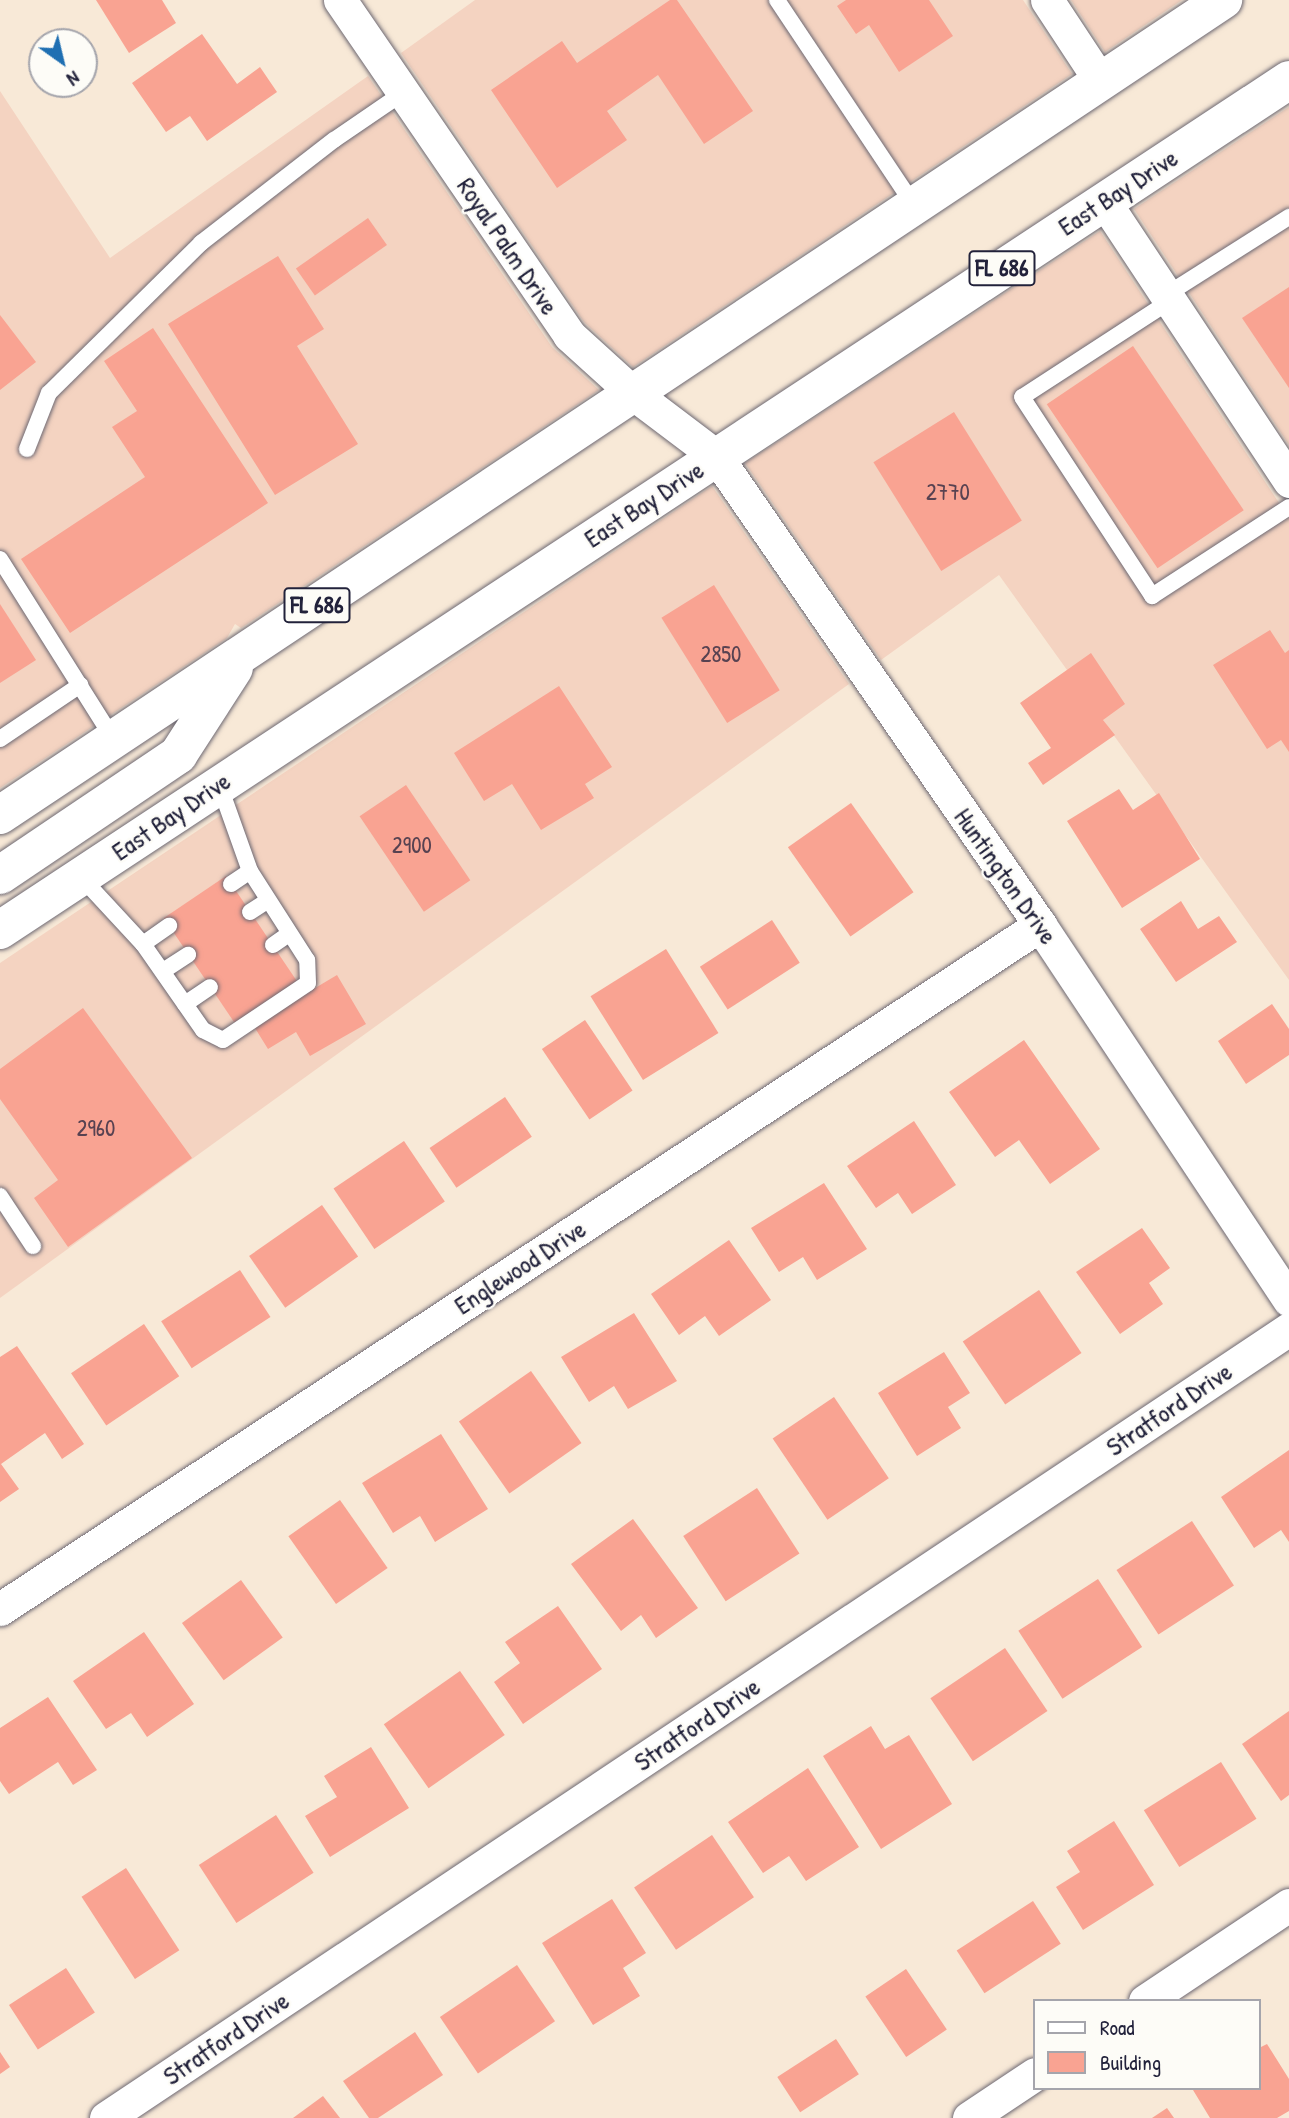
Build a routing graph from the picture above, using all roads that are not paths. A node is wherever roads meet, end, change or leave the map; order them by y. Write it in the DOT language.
graph roads {
  1 [pos="340,0"];
  2 [pos="778,0"];
  3 [pos="1047,0"];
  4 [pos="1223,0"];
  5 [pos="1289,80"];
  6 [pos="1101,82"];
  7 [pos="404,93"];
  8 [pos="1104,201"];
  9 [pos="915,207"];
  10 [pos="1289,217"];
  11 [pos="1168,298"];
  12 [pos="634,394"];
  13 [pos="27,449"];
  14 [pos="716,456"];
  15 [pos="1289,481"];
  16 [pos="1289,507"];
  17 [pos="0,559"];
  18 [pos="242,654"];
  19 [pos="80,685"];
  20 [pos="0,739"];
  21 [pos="114,740"];
  22 [pos="219,784"];
  23 [pos="0,815"];
  24 [pos="250,871"];
  25 [pos="0,875"];
  26 [pos="80,876"];
  27 [pos="232,884"];
  28 [pos="267,901"];
  29 [pos="250,912"];
  30 [pos="1040,925"];
  31 [pos="169,926"];
  32 [pos="0,930"];
  33 [pos="289,934"];
  34 [pos="143,944"];
  35 [pos="273,945"];
  36 [pos="188,955"];
  37 [pos="163,971"];
  38 [pos="210,987"];
  39 [pos="185,1004"];
  40 [pos="0,1196"];
  41 [pos="33,1246"];
  42 [pos="1289,1300"];
  43 [pos="1289,1329"];
  44 [pos="0,1609"];
  45 [pos="1289,1905"];
  46 [pos="1148,1999"];
  47 [pos="1034,2075"];
  48 [pos="106,2118"];
  49 [pos="969,2118"];
  1 -- 7 [label="street, Royal Palm Drive"];
  2 -- 9 [label="lane"];
  3 -- 6 [label="street"];
  4 -- 6 [label="main road, FL 686"];
  5 -- 8 [label="main road, East Bay Drive / FL 686"];
  6 -- 9 [label="main road, FL 686"];
  7 -- 12 [label="street, Royal Palm Drive"];
  7 -- 13 [label="lane"];
  8 -- 11 [label="street"];
  8 -- 14 [label="main road, East Bay Drive / FL 686"];
  9 -- 12 [label="main road, FL 686"];
  10 -- 11 [label="lane"];
  11 -- 15 [label="street"];
  11 -- 16 [label="lane"];
  12 -- 14 [label="street, Royal Palm Drive"];
  12 -- 18 [label="main road, FL 686"];
  14 -- 22 [label="main road, East Bay Drive / FL 686"];
  14 -- 30 [label="street, Huntington Drive"];
  17 -- 19 [label="lane"];
  18 -- 21 [label="main road, FL 686"];
  18 -- 25 [label="main road"];
  19 -- 20 [label="lane"];
  19 -- 21 [label="lane"];
  21 -- 23 [label="main road, FL 686"];
  22 -- 24 [label="lane"];
  22 -- 26 [label="main road, East Bay Drive / FL 686"];
  24 -- 27 [label="lane"];
  24 -- 28 [label="lane"];
  26 -- 32 [label="main road, East Bay Drive / FL 686"];
  26 -- 34 [label="lane"];
  28 -- 29 [label="lane"];
  28 -- 33 [label="lane"];
  30 -- 42 [label="street, Huntington Drive"];
  30 -- 44 [label="street, Englewood Drive"];
  31 -- 34 [label="lane"];
  33 -- 35 [label="lane"];
  33 -- 39 [label="lane"];
  34 -- 37 [label="lane"];
  36 -- 37 [label="lane"];
  37 -- 39 [label="lane"];
  38 -- 39 [label="lane"];
  40 -- 41 [label="lane"];
  43 -- 48 [label="street, Stratford Drive"];
  45 -- 46 [label="street"];
  47 -- 49 [label="street"];
}
